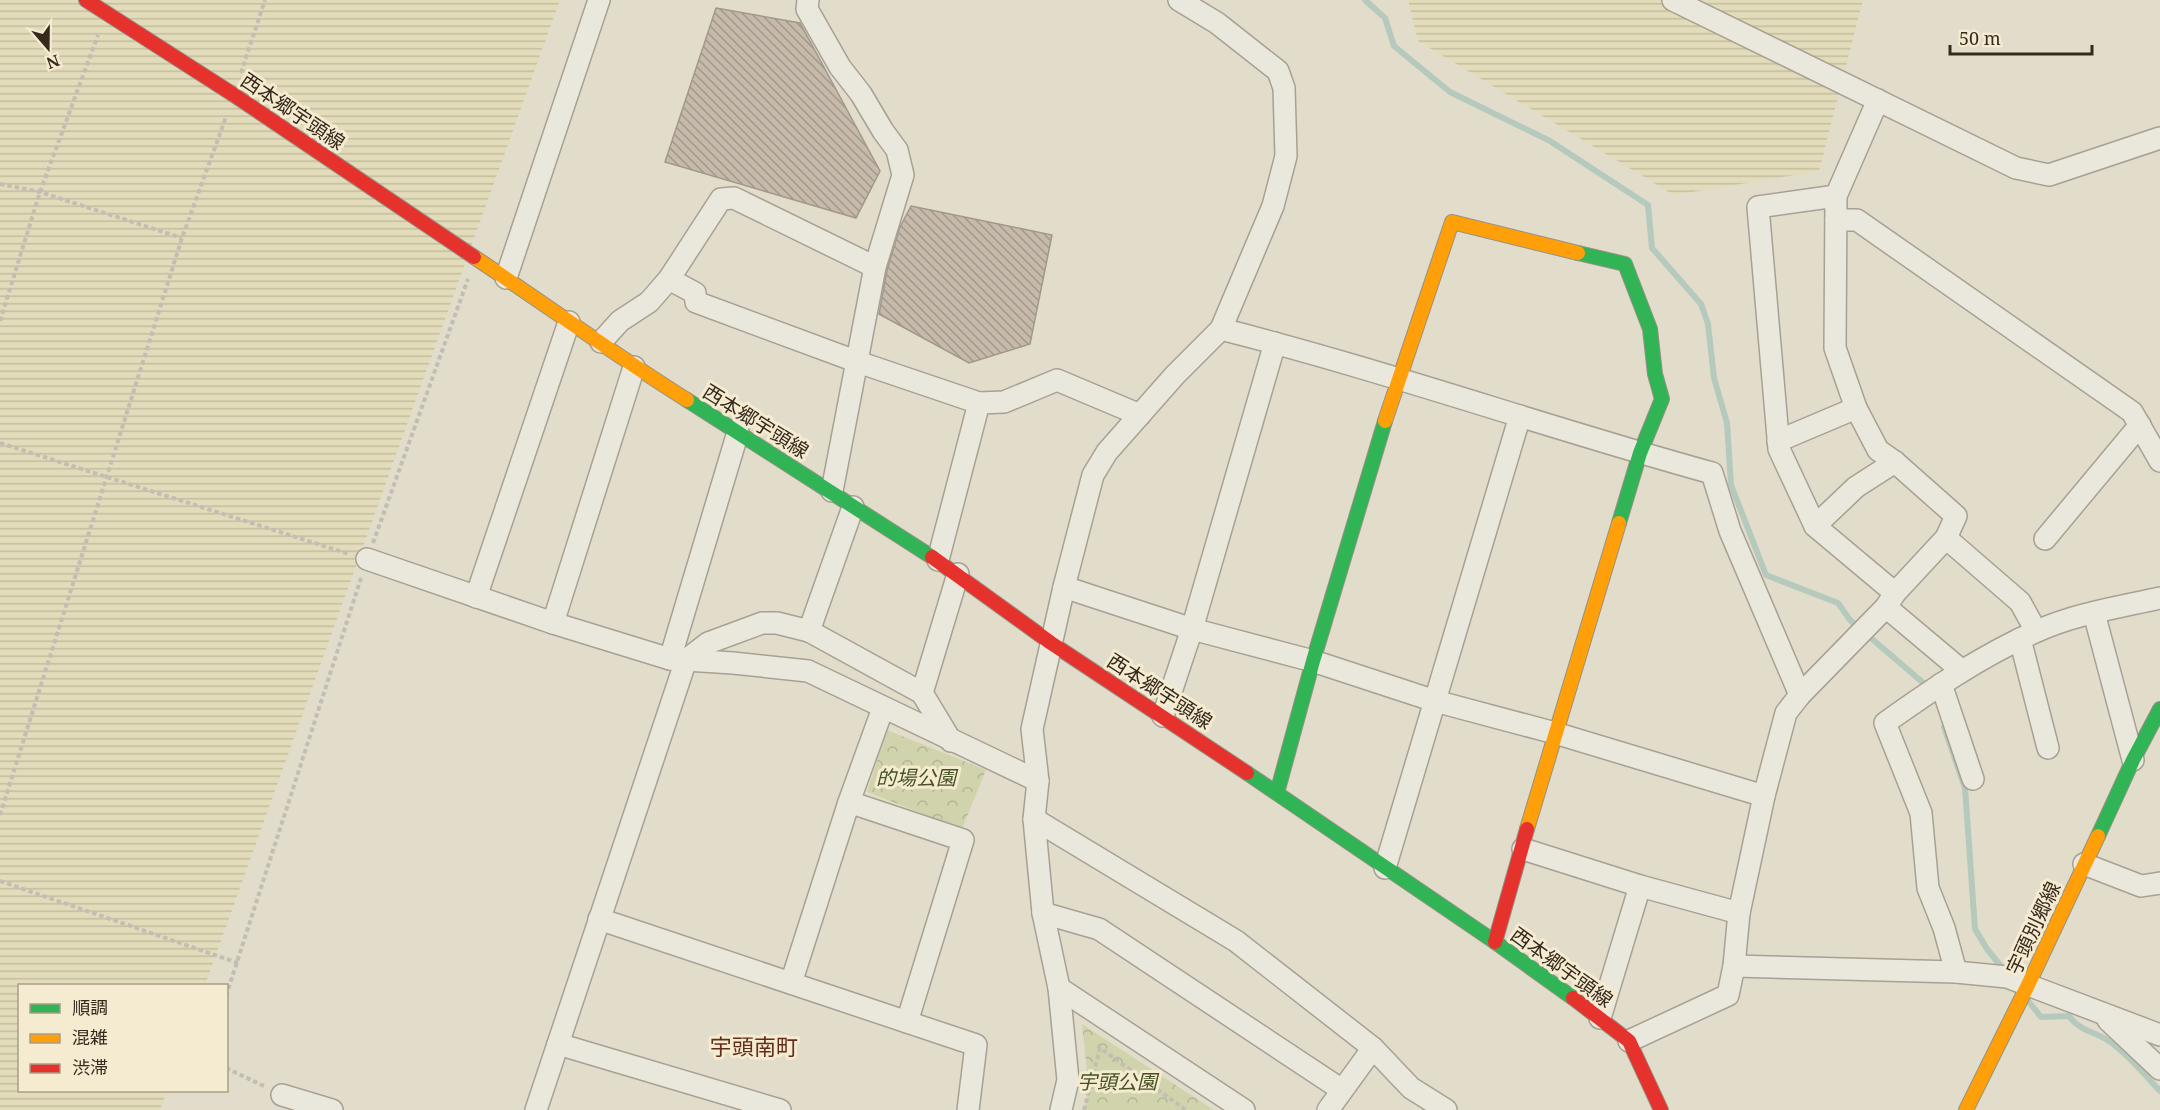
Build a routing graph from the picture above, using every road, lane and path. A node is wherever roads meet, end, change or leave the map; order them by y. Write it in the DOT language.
graph roads {
  1 [pos="86,0"];
  2 [pos="265,0"];
  3 [pos="599,0"];
  4 [pos="808,0"];
  5 [pos="1179,0"];
  6 [pos="1673,0"];
  7 [pos="105,13"];
  8 [pos="234,95"];
  9 [pos="1878,100"];
  10 [pos="2160,138"];
  11 [pos="0,184"];
  12 [pos="40,192"];
  13 [pos="1836,196"];
  14 [pos="1836,220"];
  15 [pos="182,238"];
  16 [pos="476,259"];
  17 [pos="875,267"];
  18 [pos="506,278"];
  19 [pos="669,279"];
  20 [pos="0,321"];
  21 [pos="569,322"];
  22 [pos="1221,329"];
  23 [pos="601,342"];
  24 [pos="1275,343"];
  25 [pos="858,362"];
  26 [pos="634,368"];
  27 [pos="1398,378"];
  28 [pos="979,403"];
  29 [pos="1856,408"];
  30 [pos="1140,416"];
  31 [pos="1520,416"];
  32 [pos="2140,425"];
  33 [pos="738,432"];
  34 [pos="1778,441"];
  35 [pos="0,444"];
  36 [pos="1640,453"];
  37 [pos="2160,461"];
  38 [pos="1895,462"];
  39 [pos="107,476"];
  40 [pos="832,491"];
  41 [pos="853,507"];
  42 [pos="1815,526"];
  43 [pos="1946,538"];
  44 [pos="2045,539"];
  45 [pos="367,559"];
  46 [pos="938,560"];
  47 [pos="957,574"];
  48 [pos="1064,587"];
  49 [pos="476,597"];
  50 [pos="2160,597"];
  51 [pos="1891,600"];
  52 [pos="2094,613"];
  53 [pos="553,623"];
  54 [pos="1192,629"];
  55 [pos="809,631"];
  56 [pos="2028,635"];
  57 [pos="1051,643"];
  58 [pos="678,660"];
  59 [pos="1312,662"];
  60 [pos="1961,670"];
  61 [pos="1941,684"];
  62 [pos="922,693"];
  63 [pos="1800,695"];
  64 [pos="1435,701"];
  65 [pos="883,708"];
  66 [pos="1163,716"];
  67 [pos="2157,719"];
  68 [pos="1555,733"];
  69 [pos="951,741"];
  70 [pos="2048,748"];
  71 [pos="2133,760"];
  72 [pos="1973,779"];
  73 [pos="1038,781"];
  74 [pos="1277,793"];
  75 [pos="1764,796"];
  76 [pos="849,802"];
  77 [pos="0,815"];
  78 [pos="1034,819"];
  79 [pos="1523,849"];
  80 [pos="2084,864"];
  81 [pos="1385,868"];
  82 [pos="0,881"];
  83 [pos="2160,884"];
  84 [pos="1640,886"];
  85 [pos="1043,913"];
  86 [pos="1739,913"];
  87 [pos="599,920"];
  88 [pos="1495,942"];
  89 [pos="238,963"];
  90 [pos="1734,966"];
  91 [pos="1956,972"];
  92 [pos="791,983"];
  93 [pos="2028,985"];
  94 [pos="1059,988"];
  95 [pos="228,990"];
  96 [pos="2101,1014"];
  97 [pos="1600,1018"];
  98 [pos="907,1022"];
  99 [pos="2160,1035"];
  100 [pos="1629,1041"];
  101 [pos="558,1044"];
  102 [pos="1373,1048"];
  103 [pos="228,1069"];
  104 [pos="2160,1069"];
  105 [pos="1342,1090"];
  106 [pos="287,1102"];
  107 [pos="332,1110"];
  108 [pos="536,1110"];
  109 [pos="780,1110"];
  110 [pos="968,1110"];
  111 [pos="1061,1110"];
  112 [pos="1084,1110"];
  113 [pos="1186,1110"];
  114 [pos="1244,1110"];
  115 [pos="1328,1110"];
  116 [pos="1446,1110"];
  117 [pos="1661,1110"];
  118 [pos="1966,1110"];
  1 -- 7 [label="street, 西本郷宇頭線"];
  2 -- 8 [label="path"];
  3 -- 18 [label="street"];
  4 -- 17 [label="street"];
  5 -- 22 [label="street"];
  6 -- 9 [label="street"];
  7 -- 8 [label="street, 西本郷宇頭線"];
  7 -- 12 [label="path"];
  8 -- 15 [label="path"];
  8 -- 16 [label="street, 西本郷宇頭線"];
  9 -- 10 [label="street"];
  9 -- 13 [label="street"];
  11 -- 12 [label="path"];
  12 -- 15 [label="path"];
  12 -- 20 [label="path"];
  13 -- 14 [label="street"];
  13 -- 34 [label="street"];
  14 -- 29 [label="street"];
  14 -- 32 [label="street"];
  15 -- 39 [label="path"];
  16 -- 18 [label="street, 西本郷宇頭線"];
  16 -- 45 [label="path"];
  17 -- 19 [label="street"];
  17 -- 25 [label="street"];
  18 -- 21 [label="street"];
  19 -- 23 [label="street"];
  19 -- 25 [label="street"];
  21 -- 23 [label="street, 西本郷宇頭線"];
  21 -- 49 [label="street"];
  22 -- 24 [label="street"];
  22 -- 30 [label="street"];
  23 -- 26 [label="street, 西本郷宇頭線"];
  24 -- 27 [label="street"];
  24 -- 54 [label="street"];
  25 -- 28 [label="street"];
  25 -- 40 [label="street"];
  26 -- 33 [label="street, 西本郷宇頭線"];
  26 -- 53 [label="street"];
  27 -- 31 [label="street"];
  27 -- 36 [label="street"];
  27 -- 59 [label="street"];
  28 -- 30 [label="street"];
  28 -- 46 [label="street"];
  29 -- 34 [label="street"];
  29 -- 38 [label="street"];
  30 -- 48 [label="street"];
  31 -- 36 [label="street"];
  31 -- 64 [label="street"];
  32 -- 37 [label="street"];
  32 -- 44 [label="street"];
  33 -- 40 [label="street, 西本郷宇頭線"];
  33 -- 58 [label="street"];
  34 -- 42 [label="street"];
  35 -- 39 [label="path"];
  36 -- 63 [label="street"];
  36 -- 68 [label="street"];
  38 -- 42 [label="street"];
  38 -- 43 [label="street"];
  39 -- 45 [label="path"];
  39 -- 77 [label="path"];
  40 -- 41 [label="street, 西本郷宇頭線"];
  41 -- 46 [label="street, 西本郷宇頭線"];
  41 -- 55 [label="street"];
  42 -- 51 [label="street"];
  43 -- 51 [label="street"];
  43 -- 56 [label="street"];
  45 -- 49 [label="street"];
  45 -- 89 [label="path"];
  46 -- 47 [label="street, 西本郷宇頭線"];
  47 -- 57 [label="street, 西本郷宇頭線"];
  47 -- 62 [label="street"];
  48 -- 54 [label="street"];
  48 -- 57 [label="street"];
  49 -- 53 [label="street"];
  50 -- 52 [label="street"];
  51 -- 60 [label="street"];
  51 -- 63 [label="street"];
  52 -- 56 [label="street"];
  52 -- 71 [label="street"];
  53 -- 58 [label="street"];
  54 -- 59 [label="street"];
  54 -- 66 [label="street"];
  55 -- 58 [label="street"];
  55 -- 62 [label="street"];
  56 -- 60 [label="street"];
  56 -- 70 [label="street"];
  57 -- 66 [label="street, 西本郷宇頭線"];
  57 -- 73 [label="street"];
  58 -- 65 [label="street"];
  58 -- 87 [label="street"];
  59 -- 64 [label="street"];
  59 -- 74 [label="street"];
  60 -- 61 [label="street"];
  61 -- 72 [label="street"];
  61 -- 91 [label="street"];
  62 -- 69 [label="street"];
  63 -- 75 [label="street"];
  64 -- 68 [label="street"];
  64 -- 81 [label="street"];
  65 -- 69 [label="street"];
  65 -- 76 [label="street"];
  66 -- 74 [label="street, 西本郷宇頭線"];
  67 -- 71 [label="street, 宇頭別郷線"];
  68 -- 75 [label="street"];
  68 -- 79 [label="street"];
  69 -- 73 [label="street"];
  71 -- 80 [label="street, 宇頭別郷線"];
  73 -- 78 [label="street"];
  74 -- 81 [label="street, 西本郷宇頭線"];
  75 -- 86 [label="street"];
  76 -- 92 [label="street"];
  76 -- 98 [label="street"];
  78 -- 85 [label="street"];
  78 -- 102 [label="street"];
  79 -- 84 [label="street"];
  79 -- 88 [label="street"];
  80 -- 83 [label="street"];
  80 -- 93 [label="street, 宇頭別郷線"];
  81 -- 88 [label="street, 西本郷宇頭線"];
  82 -- 89 [label="path"];
  84 -- 86 [label="street"];
  84 -- 97 [label="street"];
  85 -- 94 [label="street"];
  85 -- 105 [label="street"];
  86 -- 90 [label="street"];
  87 -- 92 [label="street"];
  87 -- 101 [label="street"];
  88 -- 97 [label="street, 西本郷宇頭線"];
  89 -- 95 [label="path"];
  90 -- 91 [label="street"];
  90 -- 100 [label="street"];
  91 -- 93 [label="street"];
  92 -- 98 [label="street"];
  93 -- 96 [label="street"];
  93 -- 118 [label="street, 宇頭別郷線"];
  94 -- 111 [label="street"];
  94 -- 114 [label="street"];
  96 -- 99 [label="street"];
  96 -- 104 [label="street"];
  97 -- 100 [label="street, 西本郷宇頭線"];
  98 -- 110 [label="street"];
  100 -- 117 [label="street, 西本郷宇頭線"];
  101 -- 108 [label="street"];
  101 -- 109 [label="street"];
  102 -- 105 [label="street"];
  102 -- 116 [label="street"];
  103 -- 106 [label="path"];
  105 -- 115 [label="street"];
  106 -- 107 [label="street"];
  112 -- 113 [label="path"];
}
